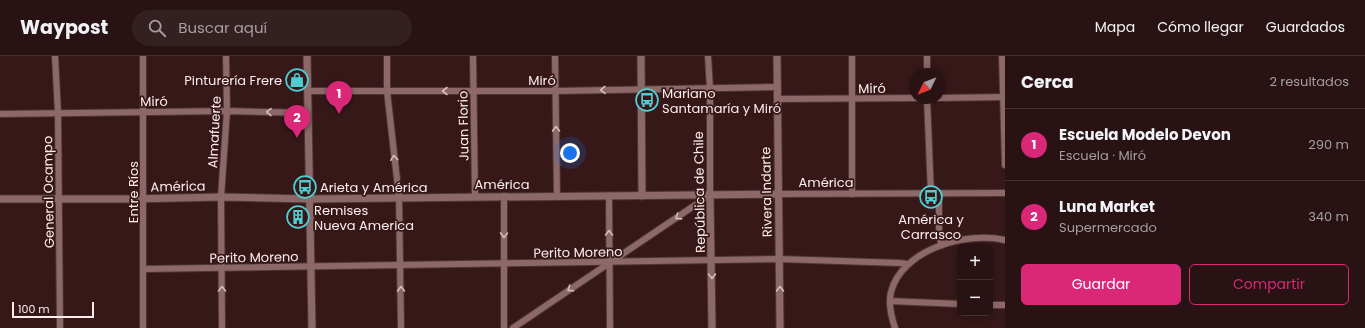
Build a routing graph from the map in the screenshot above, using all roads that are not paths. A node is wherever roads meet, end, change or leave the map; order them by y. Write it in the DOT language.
graph roads {
  1 [pos="56,56"];
  2 [pos="143,56"];
  3 [pos="226,56"];
  4 [pos="307,56"];
  5 [pos="387,56"];
  6 [pos="473,56"];
  7 [pos="555,56"];
  8 [pos="641,56"];
  9 [pos="708,56"];
  10 [pos="777,56"];
  11 [pos="852,56"];
  12 [pos="927,56"];
  13 [pos="1002,56"];
  14 [pos="927,68"];
  15 [pos="777,87"];
  16 [pos="710,89"];
  17 [pos="555,90"];
  18 [pos="642,90"];
  19 [pos="308,91"];
  20 [pos="387,91"];
  21 [pos="473,91"];
  22 [pos="1004,97"];
  23 [pos="909,98"];
  24 [pos="945,98"];
  25 [pos="778,99"];
  26 [pos="853,99"];
  27 [pos="927,104"];
  28 [pos="227,111"];
  29 [pos="144,112"];
  30 [pos="58,113"];
  31 [pos="308,113"];
  32 [pos="0,114"];
  33 [pos="1005,165"];
  34 [pos="1005,193"];
  35 [pos="778,194"];
  36 [pos="852,194"];
  37 [pos="930,194"];
  38 [pos="939,194"];
  39 [pos="710,195"];
  40 [pos="475,196"];
  41 [pos="504,196"];
  42 [pos="557,196"];
  43 [pos="609,196"];
  44 [pos="642,196"];
  45 [pos="399,197"];
  46 [pos="221,198"];
  47 [pos="0,199"];
  48 [pos="60,199"];
  49 [pos="144,199"];
  50 [pos="310,199"];
  51 [pos="1005,240"];
  52 [pos="942,245"];
  53 [pos="779,259"];
  54 [pos="712,261"];
  55 [pos="609,262"];
  56 [pos="503,264"];
  57 [pos="908,264"];
  58 [pos="400,266"];
  59 [pos="311,267"];
  60 [pos="144,269"];
  61 [pos="221,269"];
  62 [pos="890,302"];
  63 [pos="957,304"];
  64 [pos="993,305"];
  65 [pos="1005,306"];
  66 [pos="60,328"];
  67 [pos="144,328"];
  68 [pos="222,328"];
  69 [pos="312,328"];
  70 [pos="401,328"];
  71 [pos="504,328"];
  72 [pos="513,328"];
  73 [pos="610,328"];
  74 [pos="712,328"];
  75 [pos="780,328"];
  76 [pos="895,328"];
  1 -- 30 [label="street, General Ocampo"];
  2 -- 29 [label="street, Entre Ríos"];
  3 -- 28 [label="street, Almafuerte"];
  4 -- 19 [label="street"];
  5 -- 20 [label="street"];
  6 -- 21 [label="street, Juan Florio"];
  7 -- 17 [label="street"];
  8 -- 18 [label="street"];
  9 -- 16 [label="street, República de Chile"];
  10 -- 15 [label="street, Rivera Indarte"];
  11 -- 26 [label="street"];
  12 -- 14 [label="street"];
  13 -- 22 [label="street"];
  15 -- 16 [label="street, Miró"];
  15 -- 25 [label="street, Rivera Indarte"];
  16 -- 18 [label="street, Miró"];
  16 -- 39 [label="street, República de Chile"];
  18 -- 17 [label="street, Miró, one-way"];
  17 -- 21 [label="street, Miró"];
  42 -- 17 [label="street, one-way"];
  18 -- 44 [label="street"];
  19 -- 20 [label="street, Miró"];
  19 -- 31 [label="street"];
  21 -- 20 [label="street, Miró, one-way"];
  45 -- 20 [label="street, one-way"];
  21 -- 40 [label="street, Juan Florio"];
  22 -- 24 [label="street"];
  22 -- 33 [label="street"];
  23 -- 26 [label="street, Miró"];
  25 -- 26 [label="street, Miró"];
  25 -- 35 [label="street, Rivera Indarte"];
  26 -- 36 [label="street"];
  27 -- 37 [label="street"];
  28 -- 29 [label="street, Miró"];
  31 -- 28 [label="street, Miró, one-way"];
  28 -- 46 [label="street, Almafuerte"];
  29 -- 30 [label="street, Miró"];
  29 -- 49 [label="street, Entre Ríos"];
  30 -- 32 [label="street, Miró"];
  30 -- 48 [label="street, General Ocampo"];
  31 -- 50 [label="street"];
  34 -- 38 [label="street, América"];
  35 -- 36 [label="street, América"];
  35 -- 39 [label="street, América"];
  35 -- 53 [label="street, Rivera Indarte"];
  36 -- 37 [label="street, América"];
  37 -- 38 [label="street, América"];
  38 -- 52 [label="street"];
  39 -- 44 [label="street, América"];
  39 -- 54 [label="street, República de Chile"];
  39 -- 55 [label="street, one-way"];
  40 -- 41 [label="street, América"];
  40 -- 45 [label="street, América"];
  41 -- 42 [label="street, América"];
  41 -- 56 [label="street, one-way"];
  42 -- 43 [label="street, América"];
  43 -- 44 [label="street, América"];
  55 -- 43 [label="street, one-way"];
  45 -- 50 [label="street, América"];
  45 -- 58 [label="street"];
  46 -- 49 [label="street, América"];
  46 -- 50 [label="street, América"];
  46 -- 61 [label="street, Almafuerte"];
  47 -- 48 [label="street, América"];
  48 -- 49 [label="street, América"];
  48 -- 66 [label="street, General Ocampo"];
  49 -- 60 [label="street, Entre Ríos"];
  50 -- 59 [label="street"];
  51 -- 52 [label="street"];
  52 -- 57 [label="street"];
  53 -- 54 [label="street, Perito Moreno"];
  53 -- 57 [label="street, Perito Moreno"];
  75 -- 53 [label="street, Rivera Indarte, one-way"];
  54 -- 55 [label="street, Perito Moreno"];
  54 -- 74 [label="street, República de Chile, one-way"];
  55 -- 56 [label="street, Perito Moreno"];
  55 -- 72 [label="street, one-way"];
  55 -- 73 [label="street"];
  56 -- 58 [label="street, Perito Moreno"];
  56 -- 71 [label="street"];
  57 -- 62 [label="street"];
  58 -- 59 [label="street, Perito Moreno"];
  70 -- 58 [label="street, one-way"];
  59 -- 61 [label="street, Perito Moreno"];
  59 -- 69 [label="street"];
  60 -- 61 [label="street, Perito Moreno"];
  60 -- 67 [label="street, Entre Ríos"];
  68 -- 61 [label="street, Almafuerte, one-way"];
  62 -- 63 [label="street"];
  62 -- 76 [label="street"];
  64 -- 65 [label="street"];
}
